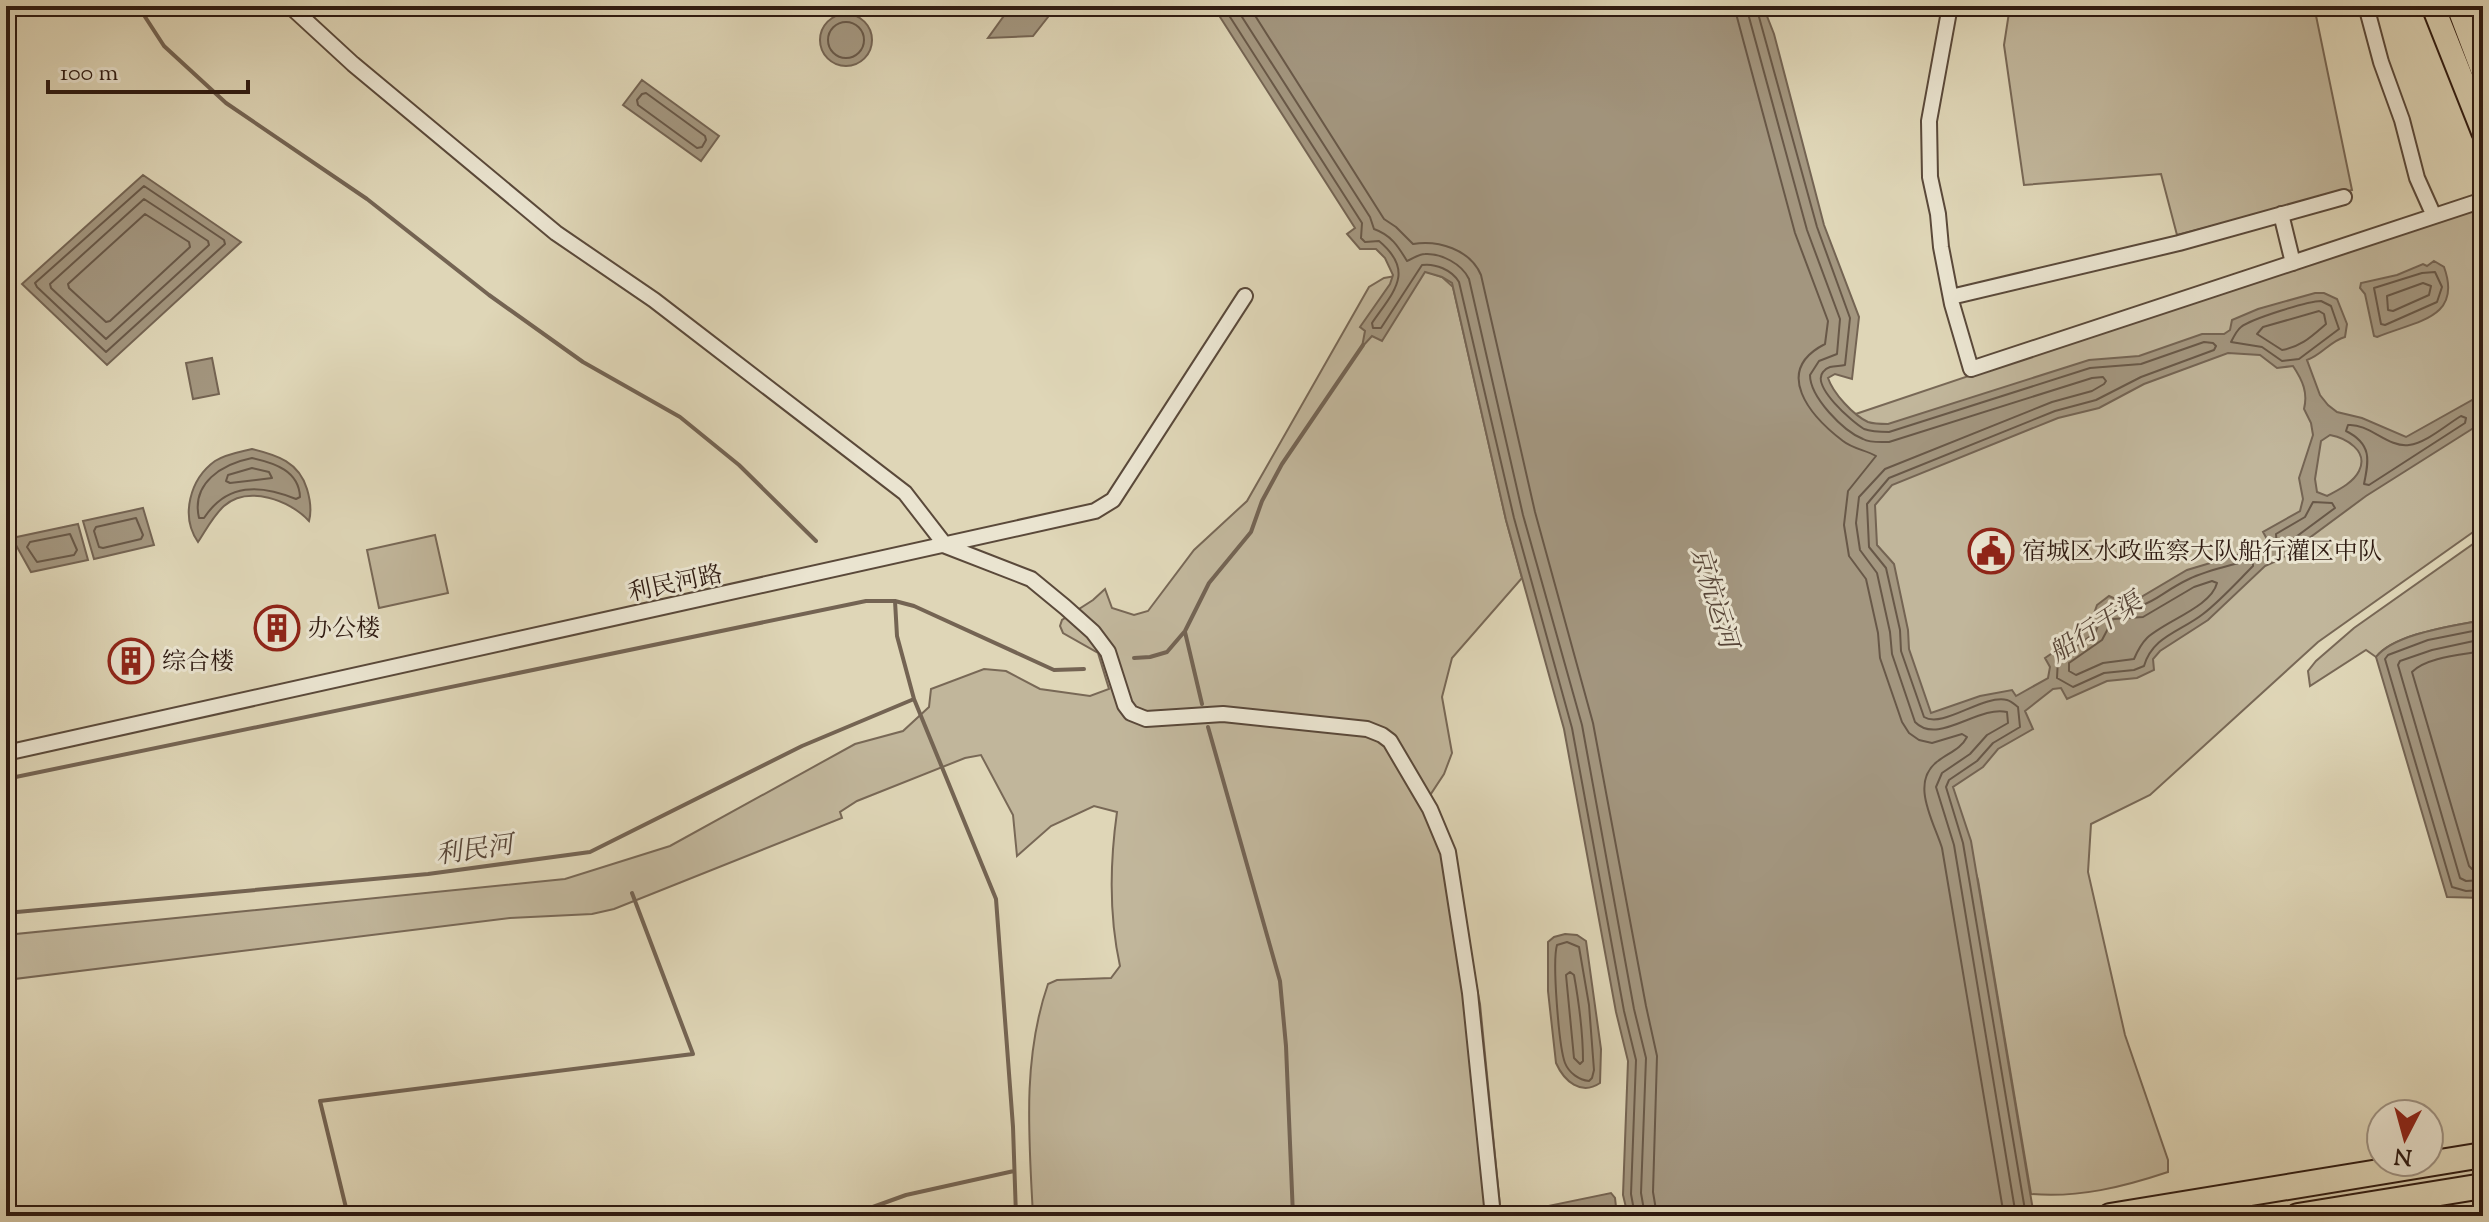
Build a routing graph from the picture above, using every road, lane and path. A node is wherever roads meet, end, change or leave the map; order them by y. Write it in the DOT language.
graph roads {
  1 [pos="290,6"];
  2 [pos="1950,6"];
  3 [pos="2366,6"];
  4 [pos="2433,6"];
  5 [pos="2458,6"];
  6 [pos="2483,72"];
  7 [pos="2483,132"];
  8 [pos="2344,197"];
  9 [pos="2483,200"];
  10 [pos="2281,214"];
  11 [pos="2434,216"];
  12 [pos="2293,263"];
  13 [pos="1245,296"];
  14 [pos="1951,297"];
  15 [pos="946,546"];
  16 [pos="6,753"];
  17 [pos="2483,1155"];
  18 [pos="2483,1186"];
  19 [pos="1493,1216"];
  20 [pos="2110,1216"];
  21 [pos="2298,1216"];
  1 -- 15 [label="street"];
  2 -- 14 [label="street"];
  3 -- 11 [label="street"];
  4 -- 7 [label="main road"];
  5 -- 6 [label="main road"];
  8 -- 10 [label="street"];
  9 -- 11 [label="street"];
  10 -- 12 [label="street"];
  10 -- 14 [label="street"];
  11 -- 12 [label="street"];
  12 -- 14 [label="street"];
  13 -- 15 [label="street, 利民河路"];
  15 -- 16 [label="street, 利民河路"];
  15 -- 19 [label="street"];
  17 -- 20 [label="highway"];
  18 -- 21 [label="highway"];
}
